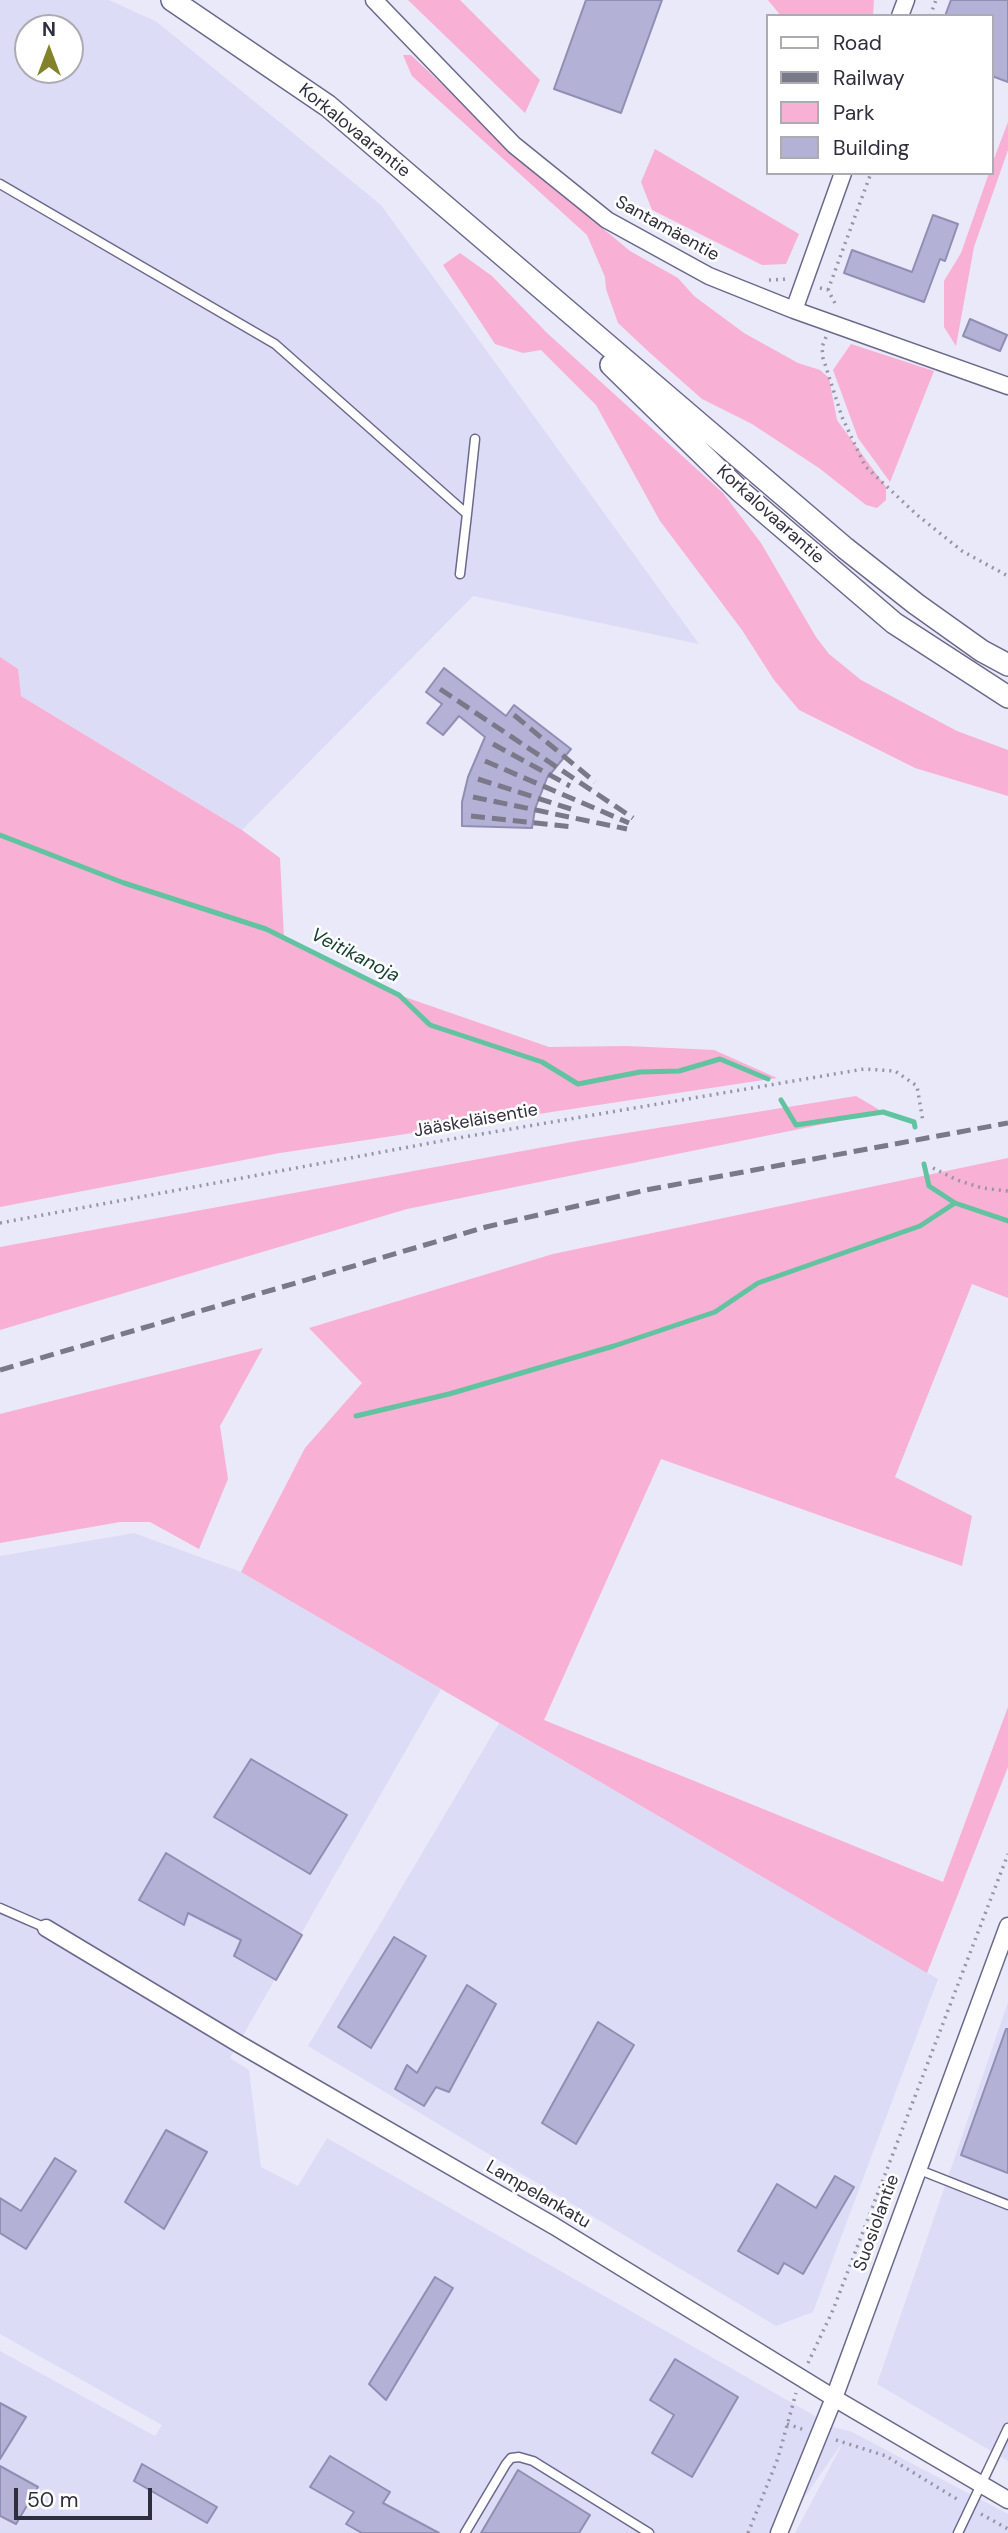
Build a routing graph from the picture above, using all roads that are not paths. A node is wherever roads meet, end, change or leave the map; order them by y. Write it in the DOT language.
graph roads {
  1 [pos="172,0"];
  2 [pos="374,0"];
  3 [pos="842,175"];
  4 [pos="0,184"];
  5 [pos="558,303"];
  6 [pos="794,310"];
  7 [pos="1008,386"];
  8 [pos="475,439"];
  9 [pos="467,514"];
  10 [pos="460,574"];
  11 [pos="1008,665"];
  12 [pos="1008,697"];
  13 [pos="0,1908"];
  14 [pos="1008,1926"];
  15 [pos="46,1928"];
  16 [pos="918,2169"];
  17 [pos="1008,2204"];
  18 [pos="834,2398"];
  19 [pos="1008,2428"];
  20 [pos="983,2484"];
  21 [pos="1008,2500"];
  22 [pos="465,2533"];
  23 [pos="649,2533"];
  24 [pos="779,2533"];
  25 [pos="958,2533"];
  1 -- 5 [label="street, Korkalovaarantie"];
  2 -- 6 [label="street, Santamäentie"];
  3 -- 6 [label="street"];
  4 -- 9 [label="lane"];
  5 -- 11 [label="street, Korkalovaarantie"];
  5 -- 12 [label="street, Korkalovaarantie"];
  6 -- 7 [label="street, Santamäentie"];
  8 -- 9 [label="lane"];
  9 -- 10 [label="lane"];
  13 -- 15 [label="lane"];
  14 -- 16 [label="street, Suosiolantie"];
  15 -- 18 [label="street, Lampelankatu"];
  16 -- 17 [label="lane"];
  16 -- 18 [label="street, Suosiolantie"];
  18 -- 20 [label="street, Lampelankatu"];
  18 -- 24 [label="street, Suosiolantie"];
  19 -- 20 [label="lane"];
  20 -- 21 [label="street, Lampelankatu"];
  20 -- 25 [label="lane"];
  22 -- 23 [label="lane"];
}
